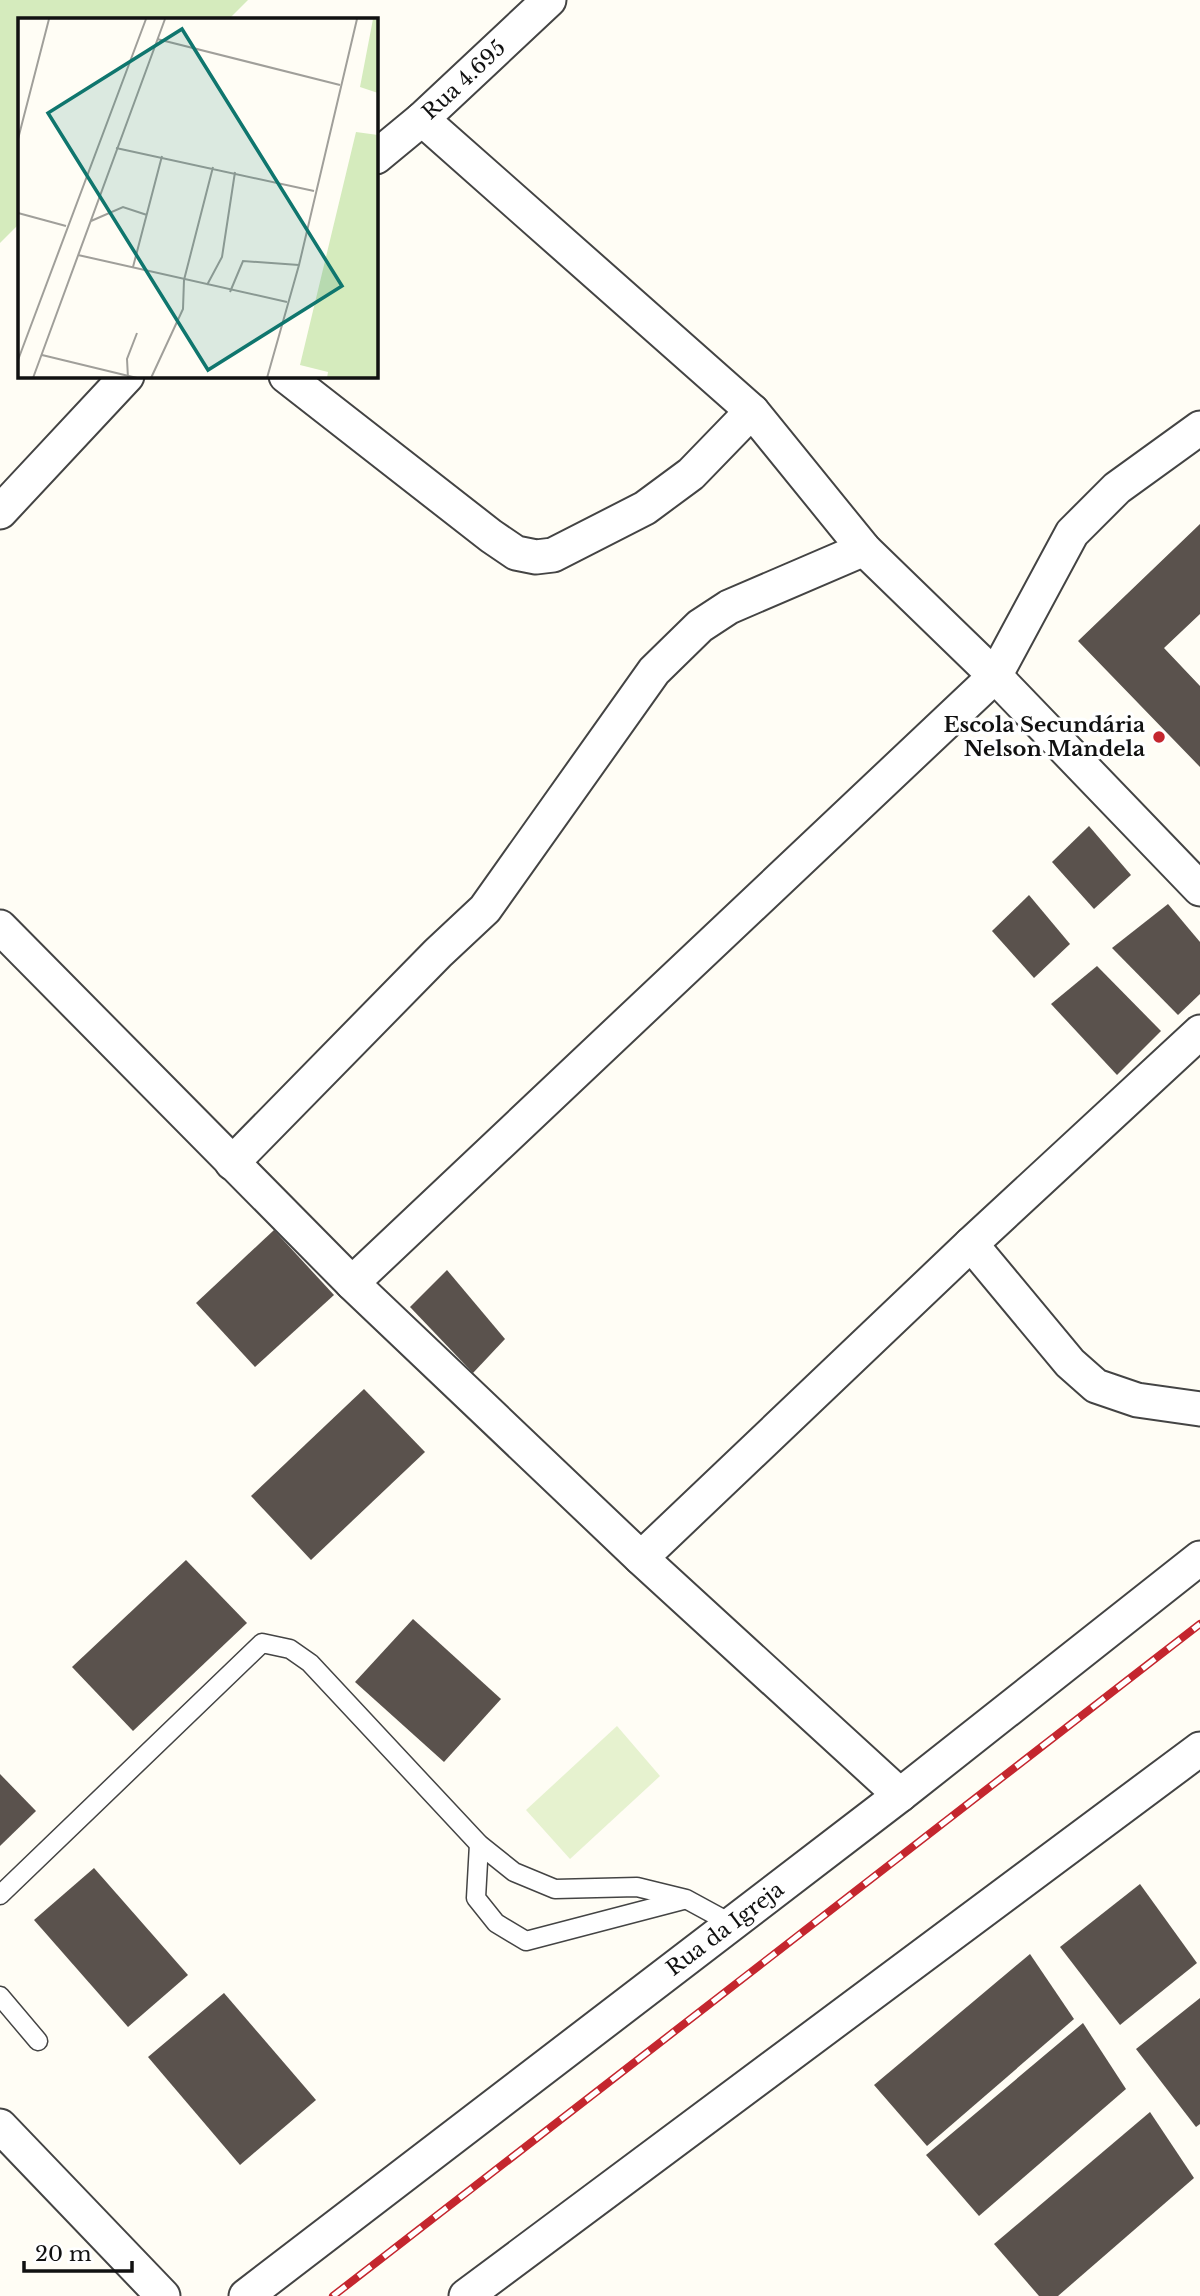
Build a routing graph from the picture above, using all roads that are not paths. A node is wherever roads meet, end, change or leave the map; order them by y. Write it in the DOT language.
graph roads {
  1 [pos="549,0"];
  2 [pos="422,119"];
  3 [pos="378,155"];
  4 [pos="125,378"];
  5 [pos="289,378"];
  6 [pos="751,411"];
  7 [pos="1200,428"];
  8 [pos="0,512"];
  9 [pos="864,549"];
  10 [pos="995,676"];
  11 [pos="1200,889"];
  12 [pos="0,927"];
  13 [pos="1200,1032"];
  14 [pos="232,1163"];
  15 [pos="971,1244"];
  16 [pos="352,1283"];
  17 [pos="1200,1409"];
  18 [pos="641,1558"];
  19 [pos="1200,1558"];
  20 [pos="1200,1749"];
  21 [pos="900,1795"];
  22 [pos="479,1844"];
  23 [pos="0,1895"];
  24 [pos="686,1899"];
  25 [pos="732,1924"];
  26 [pos="0,1996"];
  27 [pos="38,2041"];
  28 [pos="0,2126"];
  29 [pos="163,2296"];
  30 [pos="246,2296"];
  31 [pos="466,2296"];
  1 -- 2 [label="street, Rua 4.695"];
  2 -- 3 [label="street, Rua 4.695"];
  2 -- 6 [label="street"];
  4 -- 8 [label="street"];
  5 -- 6 [label="street"];
  6 -- 9 [label="street"];
  7 -- 10 [label="street"];
  9 -- 10 [label="street"];
  9 -- 14 [label="street"];
  10 -- 11 [label="street"];
  10 -- 16 [label="street"];
  12 -- 14 [label="street"];
  13 -- 15 [label="street"];
  14 -- 16 [label="street"];
  15 -- 17 [label="street"];
  15 -- 18 [label="street"];
  16 -- 18 [label="street"];
  18 -- 21 [label="street"];
  19 -- 21 [label="street, Rua da Igreja"];
  20 -- 31 [label="street"];
  21 -- 25 [label="street, Rua da Igreja"];
  22 -- 23 [label="lane"];
  22 -- 24 [label="lane"];
  22 -- 24 [label="lane"];
  24 -- 25 [label="lane"];
  25 -- 30 [label="street, Rua da Igreja"];
  26 -- 27 [label="lane"];
  28 -- 29 [label="street"];
}
